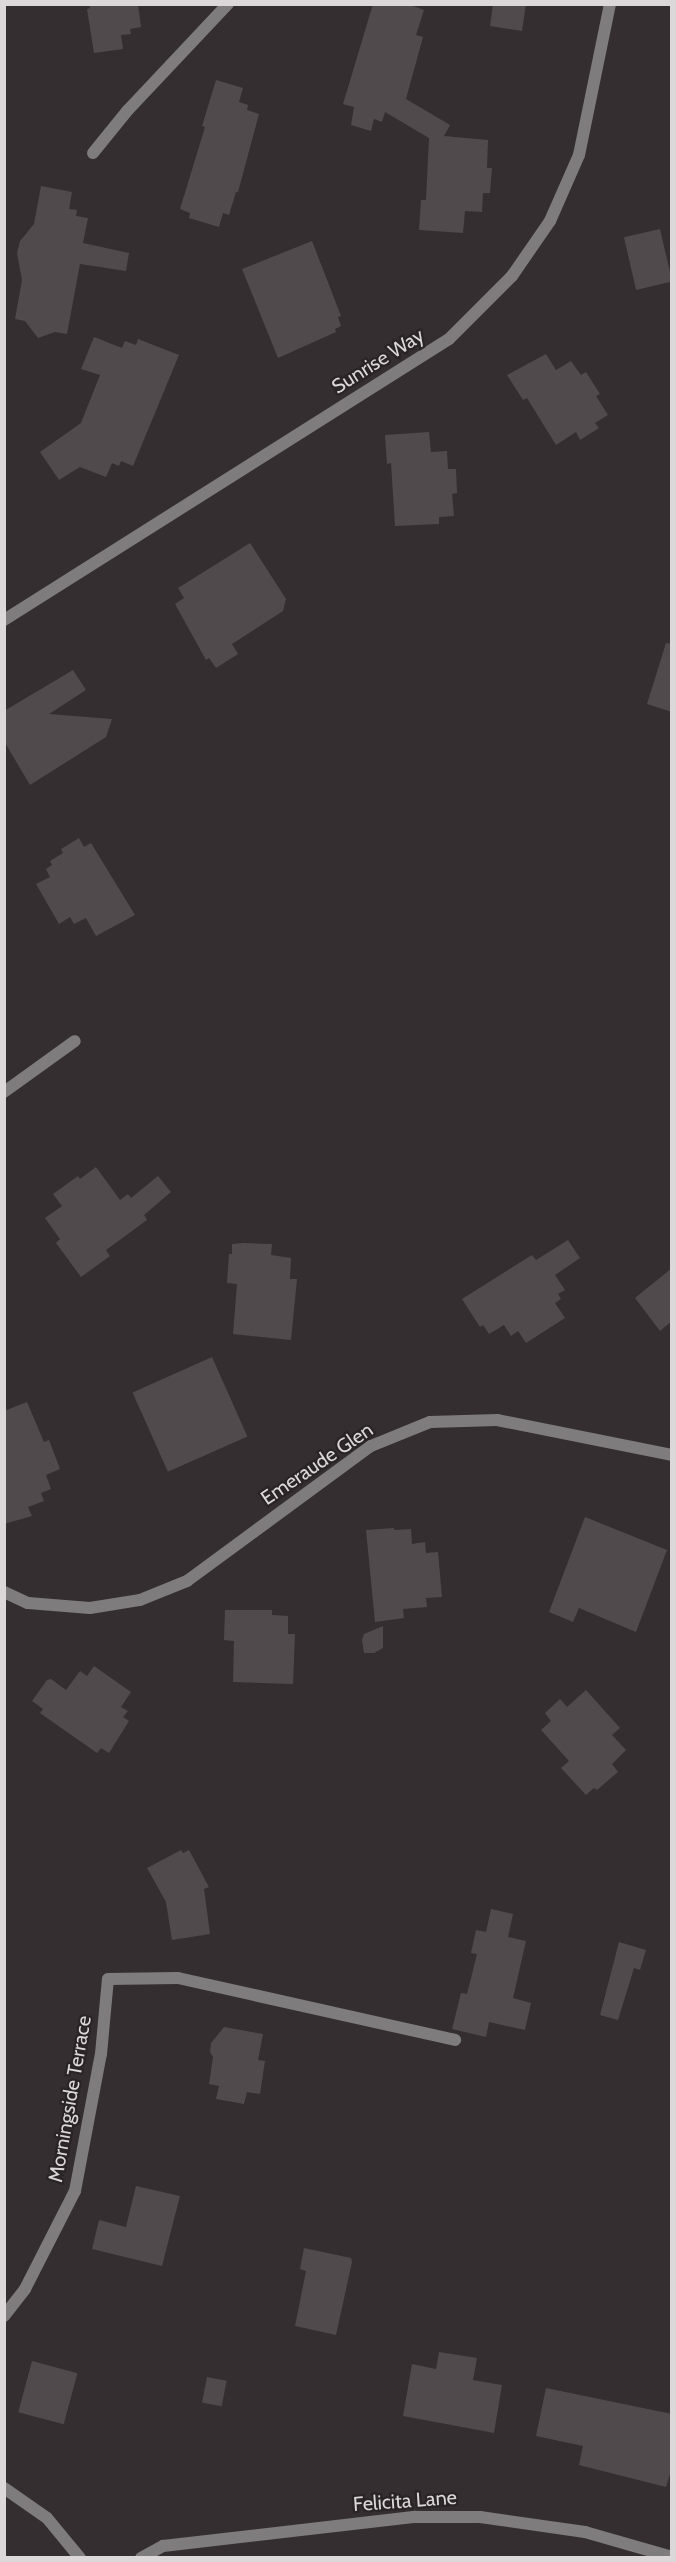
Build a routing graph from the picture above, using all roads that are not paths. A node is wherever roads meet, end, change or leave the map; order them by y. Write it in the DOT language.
graph roads {
  1 [pos="228,4"];
  2 [pos="610,4"];
  3 [pos="93,153"];
  4 [pos="4,620"];
  5 [pos="75,1041"];
  6 [pos="4,1092"];
  7 [pos="672,1455"];
  8 [pos="4,1592"];
  9 [pos="455,2040"];
  10 [pos="4,2316"];
  11 [pos="4,2488"];
  12 [pos="672,2557"];
  13 [pos="80,2558"];
  14 [pos="141,2558"];
  1 -- 3 [label="street"];
  2 -- 4 [label="street, Sunrise Way"];
  5 -- 6 [label="street"];
  7 -- 8 [label="street, Emeraude Glen"];
  9 -- 10 [label="street, Morningside Terrace"];
  11 -- 13 [label="street"];
  12 -- 14 [label="street, Felicita Lane"];
}
